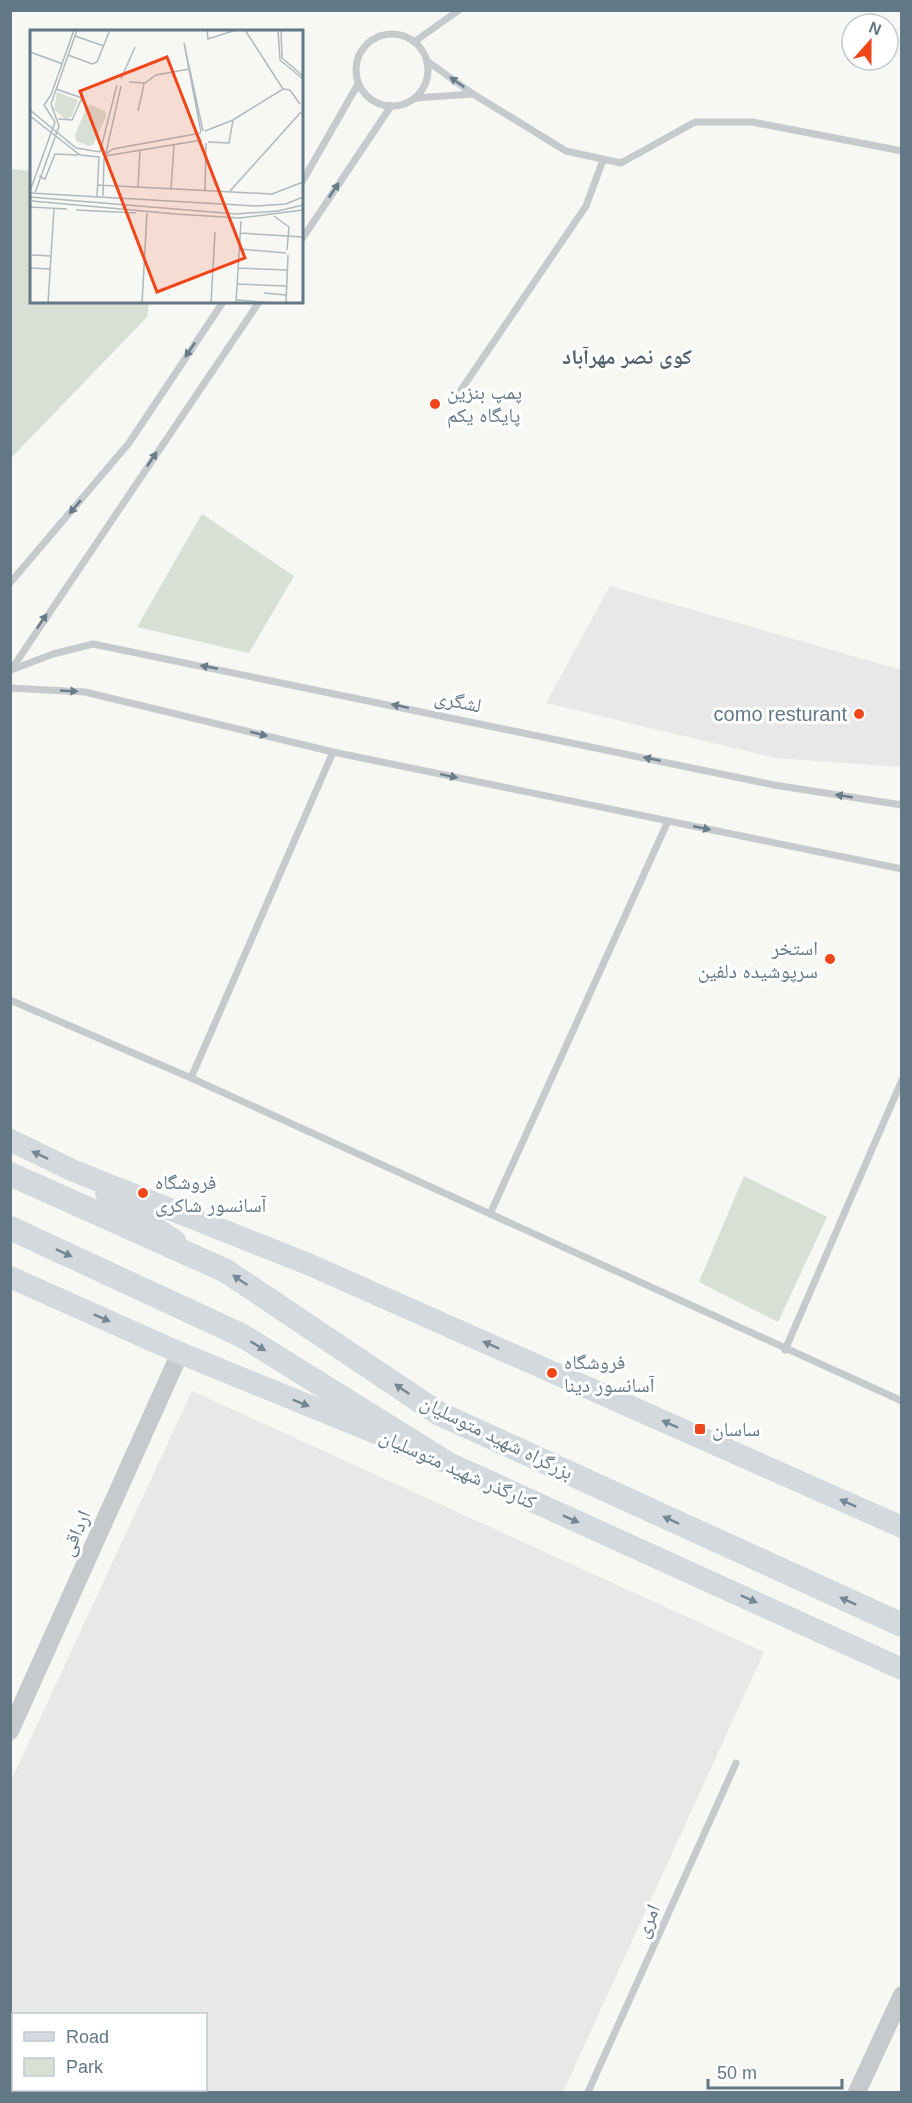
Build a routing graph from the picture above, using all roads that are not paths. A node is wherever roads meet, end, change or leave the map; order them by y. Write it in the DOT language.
graph roads {
  1 [pos="459,10"];
  2 [pos="414,42"];
  3 [pos="427,61"];
  4 [pos="358,84"];
  5 [pos="473,94"];
  6 [pos="416,98"];
  7 [pos="391,106"];
  8 [pos="902,151"];
  9 [pos="603,160"];
  10 [pos="303,180"];
  11 [pos="303,238"];
  12 [pos="222,303"];
  13 [pos="258,303"];
  14 [pos="461,390"];
  15 [pos="10,583"];
  16 [pos="10,657"];
  17 [pos="11,670"];
  18 [pos="10,688"];
  19 [pos="333,752"];
  20 [pos="902,805"];
  21 [pos="668,821"];
  22 [pos="902,869"];
  23 [pos="10,1000"];
  24 [pos="191,1078"];
  25 [pos="902,1080"];
  26 [pos="10,1140"];
  27 [pos="74,1171"];
  28 [pos="10,1174"];
  29 [pos="490,1214"];
  30 [pos="10,1228"];
  31 [pos="203,1261"];
  32 [pos="10,1277"];
  33 [pos="785,1350"];
  34 [pos="180,1353"];
  35 [pos="902,1401"];
  36 [pos="442,1460"];
  37 [pos="902,1527"];
  38 [pos="902,1625"];
  39 [pos="902,1668"];
  40 [pos="10,1731"];
  41 [pos="736,1762"];
  42 [pos="902,1995"];
  43 [pos="588,2092"];
  44 [pos="857,2092"];
  1 -- 2 [label="lane"];
  2 -- 3 [label="lane"];
  2 -- 4 [label="lane"];
  5 -- 3 [label="lane, one-way"];
  3 -- 6 [label="lane"];
  4 -- 7 [label="lane"];
  4 -- 10 [label="lane"];
  5 -- 6 [label="lane"];
  5 -- 9 [label="lane"];
  6 -- 7 [label="lane"];
  11 -- 7 [label="lane, one-way"];
  8 -- 9 [label="lane"];
  9 -- 14 [label="lane"];
  12 -- 15 [label="lane, one-way"];
  17 -- 13 [label="lane, one-way"];
  16 -- 17 [label="lane"];
  20 -- 17 [label="lane, لشگری, one-way"];
  18 -- 19 [label="lane, one-way"];
  19 -- 21 [label="lane, one-way"];
  19 -- 24 [label="lane"];
  21 -- 22 [label="lane, one-way"];
  21 -- 29 [label="lane"];
  23 -- 24 [label="lane"];
  24 -- 29 [label="lane"];
  25 -- 33 [label="lane"];
  27 -- 26 [label="main road, one-way"];
  27 -- 31 [label="main road"];
  37 -- 27 [label="main road, one-way"];
  28 -- 31 [label="highway, بزرگراه شهید متوسلیان"];
  29 -- 33 [label="lane"];
  30 -- 36 [label="highway, بزرگراه شهید متوسلیان, one-way"];
  38 -- 31 [label="highway, بزرگراه شهید متوسلیان, one-way"];
  32 -- 34 [label="main road, کنارگذر شهید متوسلیان, one-way"];
  33 -- 35 [label="lane"];
  34 -- 36 [label="main road, کنارگذر شهید متوسلیان, one-way"];
  34 -- 40 [label="street, ارداقی"];
  36 -- 39 [label="main road, کنارگذر شهید متوسلیان, one-way"];
  41 -- 43 [label="lane, امری"];
  42 -- 44 [label="street"];
}
